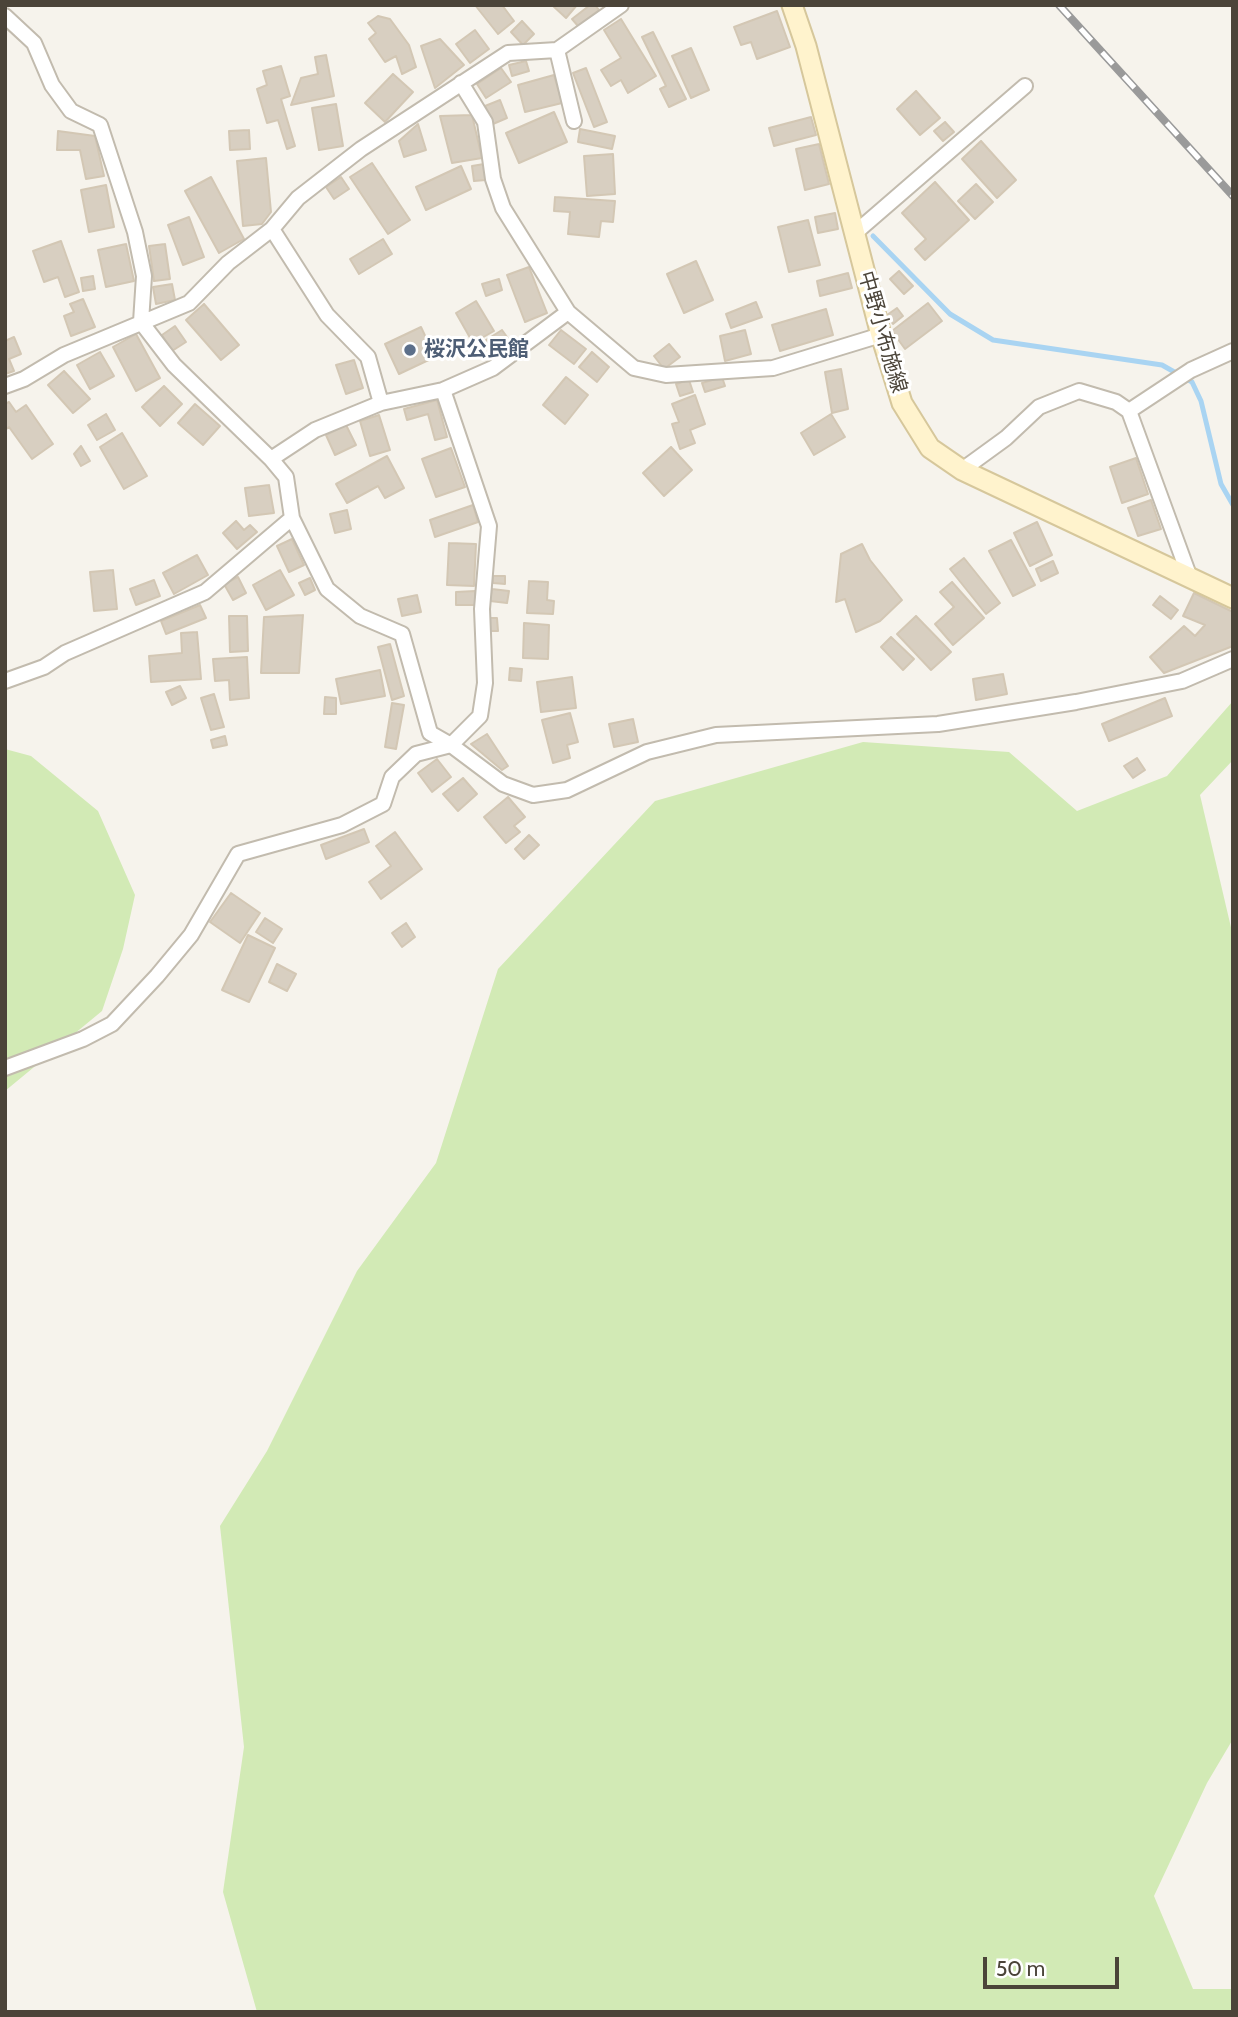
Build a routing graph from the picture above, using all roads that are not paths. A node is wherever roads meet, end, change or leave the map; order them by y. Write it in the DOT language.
graph roads {
  1 [pos="621,5"];
  2 [pos="792,5"];
  3 [pos="5,16"];
  4 [pos="557,50"];
  5 [pos="461,83"];
  6 [pos="1025,86"];
  7 [pos="574,121"];
  8 [pos="272,229"];
  9 [pos="855,233"];
  10 [pos="568,312"];
  11 [pos="141,322"];
  12 [pos="881,335"];
  13 [pos="1233,351"];
  14 [pos="5,386"];
  15 [pos="443,390"];
  16 [pos="381,403"];
  17 [pos="1129,411"];
  18 [pos="271,459"];
  19 [pos="962,470"];
  20 [pos="292,518"];
  21 [pos="1190,578"];
  22 [pos="1233,598"];
  23 [pos="1233,659"];
  24 [pos="5,681"];
  25 [pos="451,745"];
  26 [pos="5,1068"];
  1 -- 4 [label="street"];
  2 -- 9 [label="main road, 中野小布施線"];
  3 -- 11 [label="street"];
  4 -- 5 [label="street"];
  4 -- 7 [label="street"];
  5 -- 8 [label="street"];
  5 -- 10 [label="street"];
  6 -- 9 [label="street"];
  8 -- 11 [label="street"];
  8 -- 16 [label="street"];
  9 -- 12 [label="main road, 中野小布施線"];
  10 -- 12 [label="street"];
  10 -- 15 [label="street"];
  11 -- 14 [label="street"];
  11 -- 18 [label="street"];
  12 -- 19 [label="main road, 中野小布施線"];
  13 -- 17 [label="street"];
  15 -- 16 [label="street"];
  15 -- 25 [label="street"];
  16 -- 18 [label="street"];
  17 -- 19 [label="street"];
  17 -- 21 [label="street"];
  18 -- 20 [label="street"];
  19 -- 21 [label="main road, 中野小布施線"];
  20 -- 24 [label="street"];
  20 -- 25 [label="street"];
  21 -- 22 [label="main road, 中野小布施線"];
  23 -- 25 [label="street"];
  25 -- 26 [label="street"];
}
